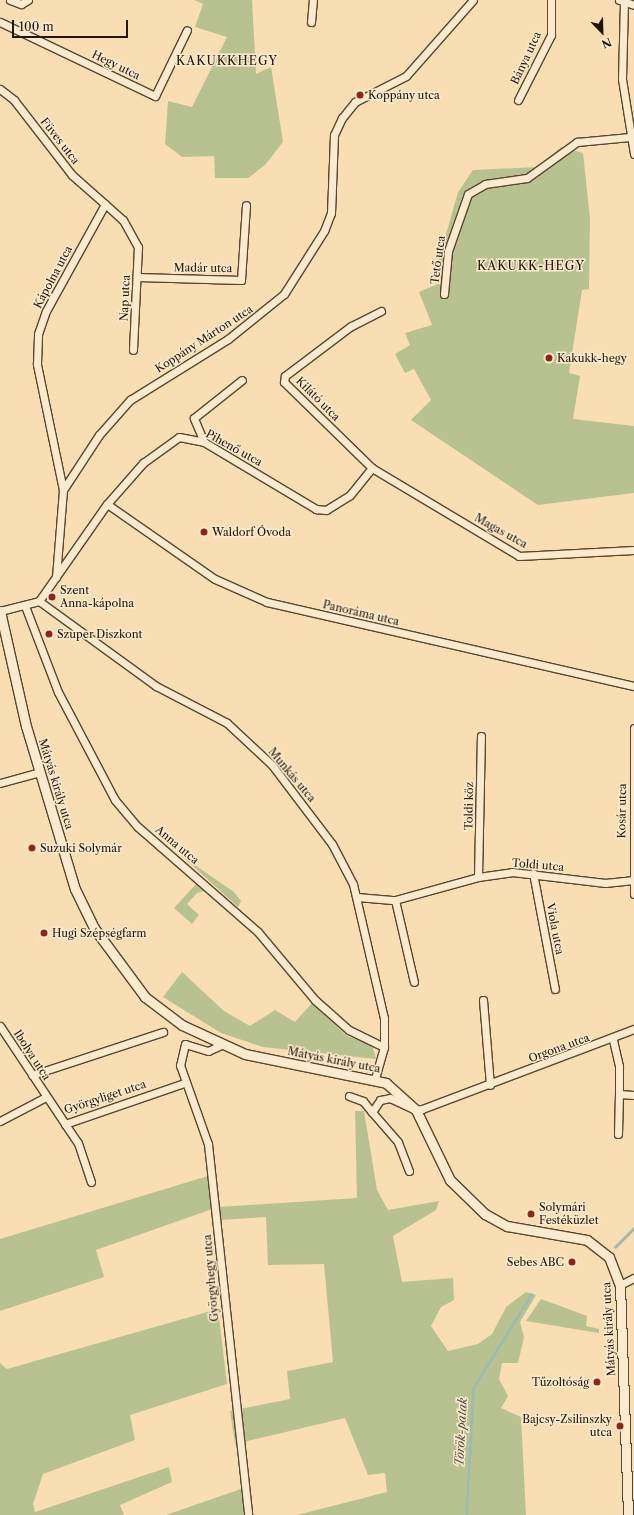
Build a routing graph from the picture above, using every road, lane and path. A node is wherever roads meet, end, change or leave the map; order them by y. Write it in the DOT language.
graph roads {
  1 [pos="10,0"];
  2 [pos="28,0"];
  3 [pos="313,0"];
  4 [pos="473,0"];
  5 [pos="551,0"];
  6 [pos="622,1"];
  7 [pos="634,5"];
  8 [pos="0,22"];
  9 [pos="311,22"];
  10 [pos="187,30"];
  11 [pos="0,89"];
  12 [pos="518,100"];
  13 [pos="630,137"];
  14 [pos="634,154"];
  15 [pos="105,204"];
  16 [pos="246,205"];
  17 [pos="137,277"];
  18 [pos="444,294"];
  19 [pos="381,311"];
  20 [pos="133,350"];
  21 [pos="242,380"];
  22 [pos="204,442"];
  23 [pos="372,468"];
  24 [pos="63,490"];
  25 [pos="107,504"];
  26 [pos="634,550"];
  27 [pos="56,577"];
  28 [pos="40,601"];
  29 [pos="25,606"];
  30 [pos="0,611"];
  31 [pos="634,686"];
  32 [pos="634,728"];
  33 [pos="481,736"];
  34 [pos="40,772"];
  35 [pos="0,783"];
  36 [pos="533,873"];
  37 [pos="478,876"];
  38 [pos="633,880"];
  39 [pos="634,894"];
  40 [pos="356,897"];
  41 [pos="395,900"];
  42 [pos="414,982"];
  43 [pos="555,989"];
  44 [pos="483,1000"];
  45 [pos="0,1026"];
  46 [pos="634,1029"];
  47 [pos="163,1032"];
  48 [pos="612,1040"];
  49 [pos="221,1044"];
  50 [pos="384,1047"];
  51 [pos="32,1075"];
  52 [pos="375,1078"];
  53 [pos="184,1083"];
  54 [pos="490,1085"];
  55 [pos="619,1094"];
  56 [pos="634,1095"];
  57 [pos="349,1096"];
  58 [pos="46,1097"];
  59 [pos="416,1110"];
  60 [pos="372,1112"];
  61 [pos="0,1121"];
  62 [pos="65,1124"];
  63 [pos="618,1134"];
  64 [pos="409,1171"];
  65 [pos="90,1182"];
  66 [pos="634,1278"];
  67 [pos="620,1285"];
  68 [pos="632,1488"];
  69 [pos="248,1515"];
  70 [pos="628,1515"];
  1 -- 2 [label="street"];
  3 -- 9 [label="street"];
  4 -- 24 [label="street, Koppány Márton utca"];
  5 -- 12 [label="street, Bánya utca"];
  6 -- 7 [label="street"];
  6 -- 13 [label="street"];
  8 -- 10 [label="street, Hegy utca"];
  11 -- 15 [label="street, Füves utca"];
  13 -- 14 [label="street"];
  13 -- 18 [label="street, Tető utca"];
  15 -- 17 [label="street, Nap utca"];
  15 -- 24 [label="street, Kápolna utca"];
  16 -- 17 [label="street, Madár utca"];
  17 -- 20 [label="street, Nap utca"];
  19 -- 23 [label="street, Kilátó utca"];
  21 -- 22 [label="street"];
  22 -- 23 [label="street, Pihenő utca"];
  22 -- 25 [label="street, Pihenő utca"];
  23 -- 26 [label="street, Magas utca"];
  24 -- 27 [label="street, Koppány Márton utca"];
  25 -- 27 [label="street, Pihenő utca"];
  25 -- 31 [label="street, Panoráma utca"];
  27 -- 28 [label="street, Pihenő utca"];
  28 -- 29 [label="street"];
  28 -- 40 [label="street, Munkás utca"];
  29 -- 30 [label="street"];
  29 -- 50 [label="street, Anna utca"];
  30 -- 34 [label="main road, Mátyás király utca"];
  32 -- 38 [label="street, Kosár utca"];
  33 -- 37 [label="street, Toldi köz"];
  34 -- 35 [label="street"];
  34 -- 49 [label="main road, Mátyás király utca"];
  36 -- 37 [label="street, Toldi utca"];
  36 -- 38 [label="street, Toldi utca"];
  36 -- 43 [label="street, Viola utca"];
  37 -- 41 [label="street, Toldi utca"];
  38 -- 39 [label="street, Kosár utca"];
  40 -- 41 [label="street, Toldi utca"];
  40 -- 50 [label="street, Munkás utca"];
  41 -- 42 [label="street"];
  44 -- 54 [label="street"];
  45 -- 51 [label="street, Ibolya utca"];
  46 -- 48 [label="street, Orgona utca"];
  47 -- 51 [label="street"];
  48 -- 54 [label="street, Orgona utca"];
  48 -- 55 [label="street"];
  49 -- 52 [label="main road, Mátyás király utca"];
  49 -- 53 [label="street, Györgyhegy utca"];
  50 -- 52 [label="street, Munkás utca"];
  51 -- 58 [label="street, Ibolya utca"];
  52 -- 59 [label="main road, Mátyás király utca"];
  53 -- 62 [label="street, Györgyliget utca"];
  53 -- 69 [label="street, Györgyhegy utca"];
  54 -- 59 [label="street, Orgona utca"];
  55 -- 56 [label="street"];
  55 -- 63 [label="street"];
  57 -- 60 [label="street"];
  58 -- 61 [label="street"];
  58 -- 62 [label="street, Györgyliget utca"];
  59 -- 60 [label="street"];
  59 -- 67 [label="main road, Mátyás király utca"];
  60 -- 64 [label="street"];
  62 -- 65 [label="street"];
  66 -- 67 [label="street"];
  67 -- 68 [label="main road, Mátyás király utca"];
  68 -- 70 [label="main road, Mátyás király utca"];
}
